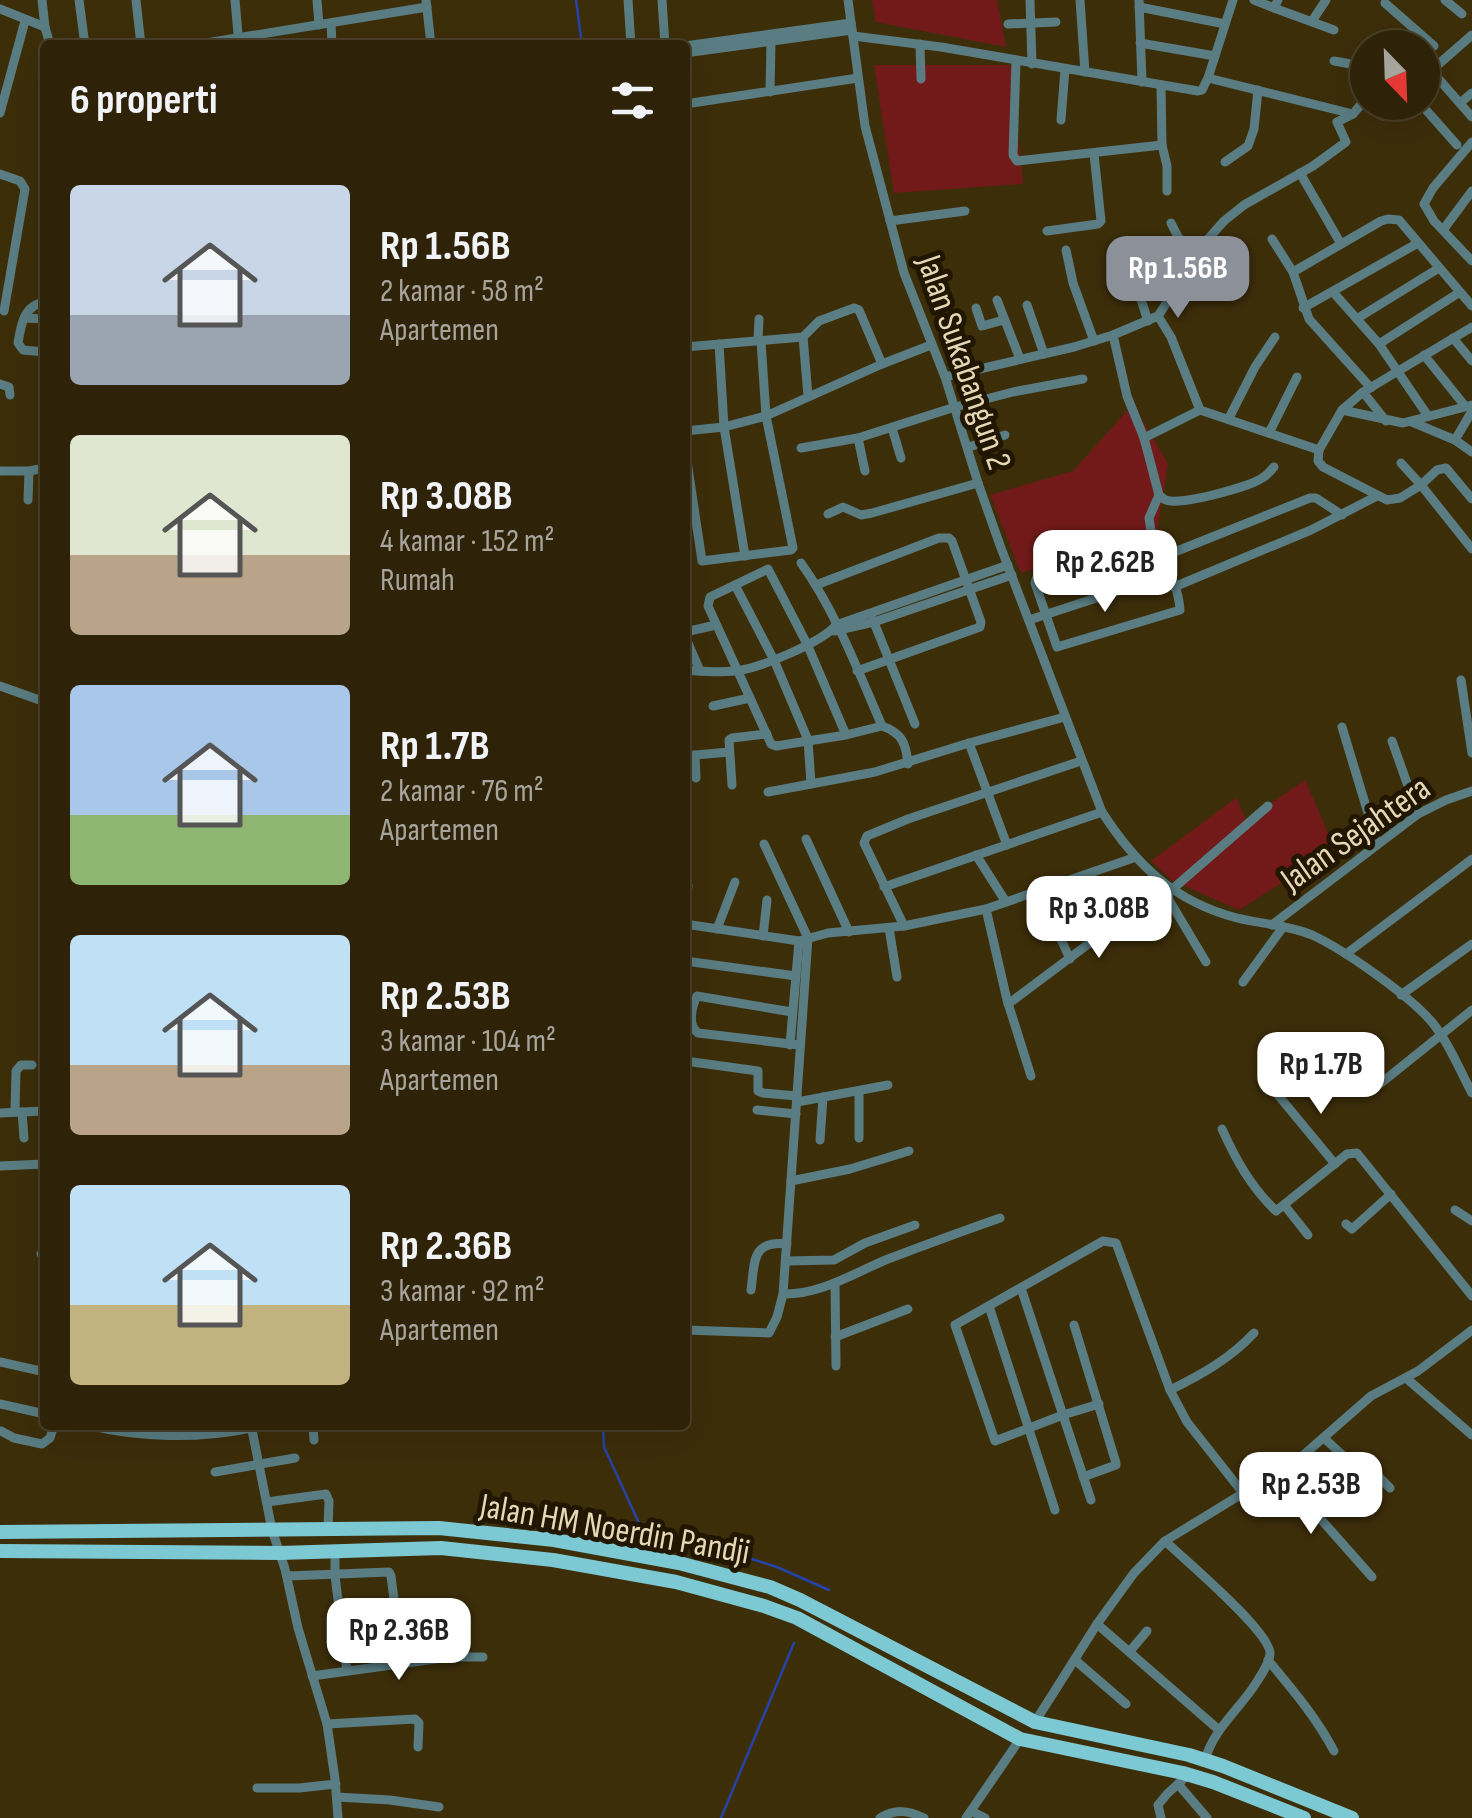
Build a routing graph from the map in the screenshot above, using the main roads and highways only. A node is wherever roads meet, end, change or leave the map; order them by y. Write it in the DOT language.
graph roads {
  1 [pos="0,1532"];
  2 [pos="0,1551"];
  3 [pos="1304,1818"];
  4 [pos="1352,1818"];
  1 -- 4 [label="main road, Jalan HM Noerdin Pandji"];
  2 -- 3 [label="main road, Jalan HM Noerdin Pandji"];
}
